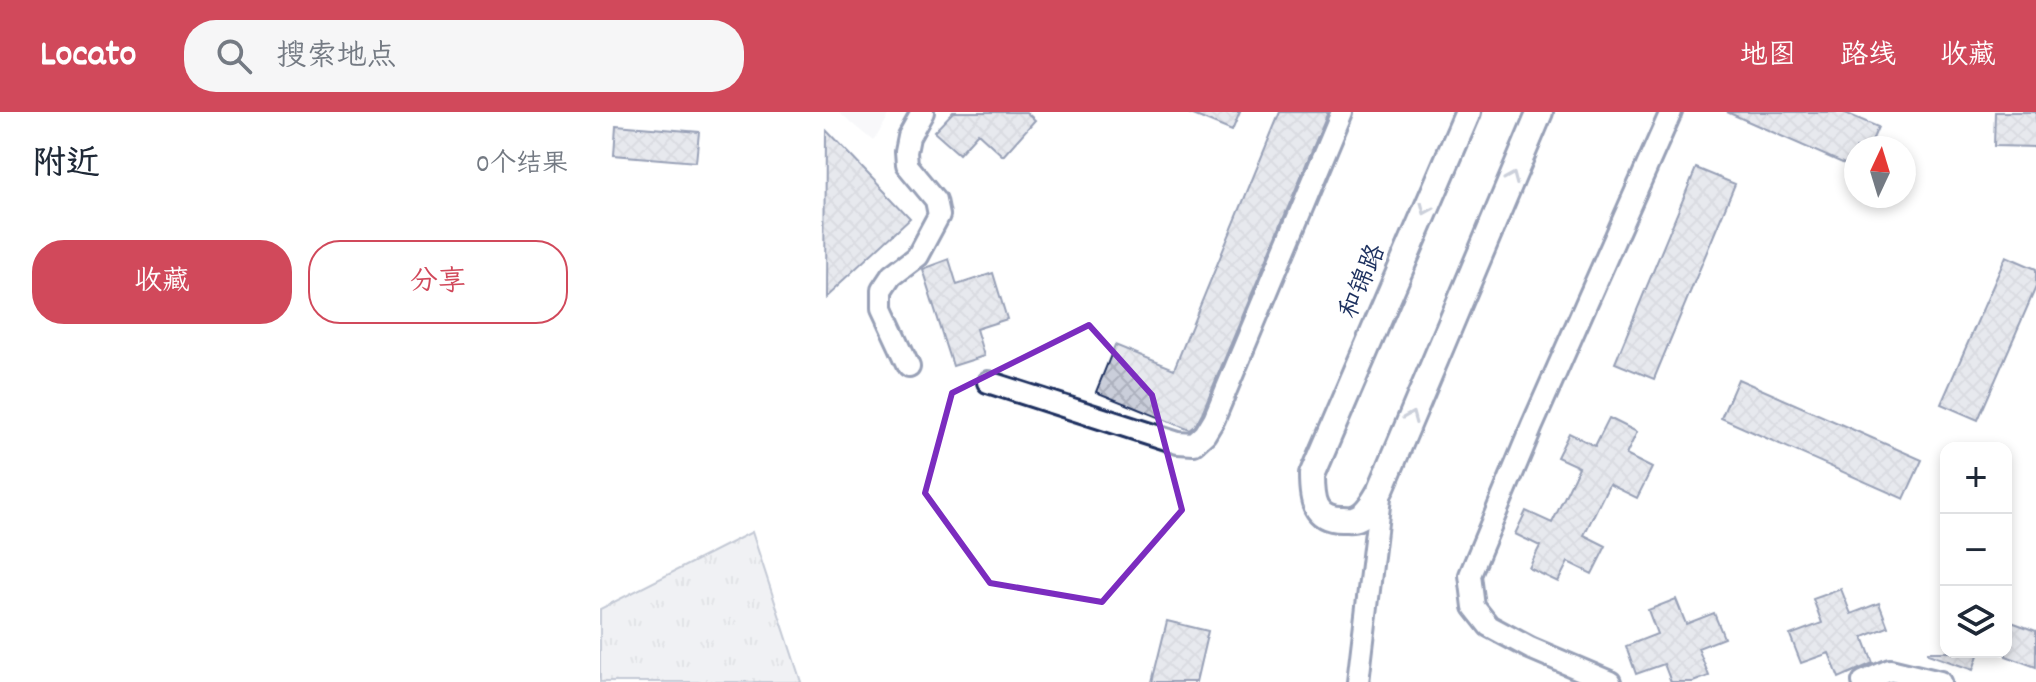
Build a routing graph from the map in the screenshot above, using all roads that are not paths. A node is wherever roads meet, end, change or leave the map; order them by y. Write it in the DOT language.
graph roads {
  1 [pos="923,112"];
  2 [pos="1342,112"];
  3 [pos="1468,112"];
  4 [pos="1540,112"];
  5 [pos="1671,112"];
  6 [pos="909,366"];
  7 [pos="988,382"];
  8 [pos="1381,489"];
  9 [pos="1358,682"];
  10 [pos="1610,682"];
  11 [pos="1863,682"];
  12 [pos="1940,682"];
  1 -- 6 [label="street"];
  2 -- 7 [label="street"];
  3 -- 8 [label="street, 和锦路, one-way"];
  8 -- 4 [label="street, one-way"];
  5 -- 10 [label="street"];
  8 -- 9 [label="street"];
  11 -- 12 [label="street"];
}
